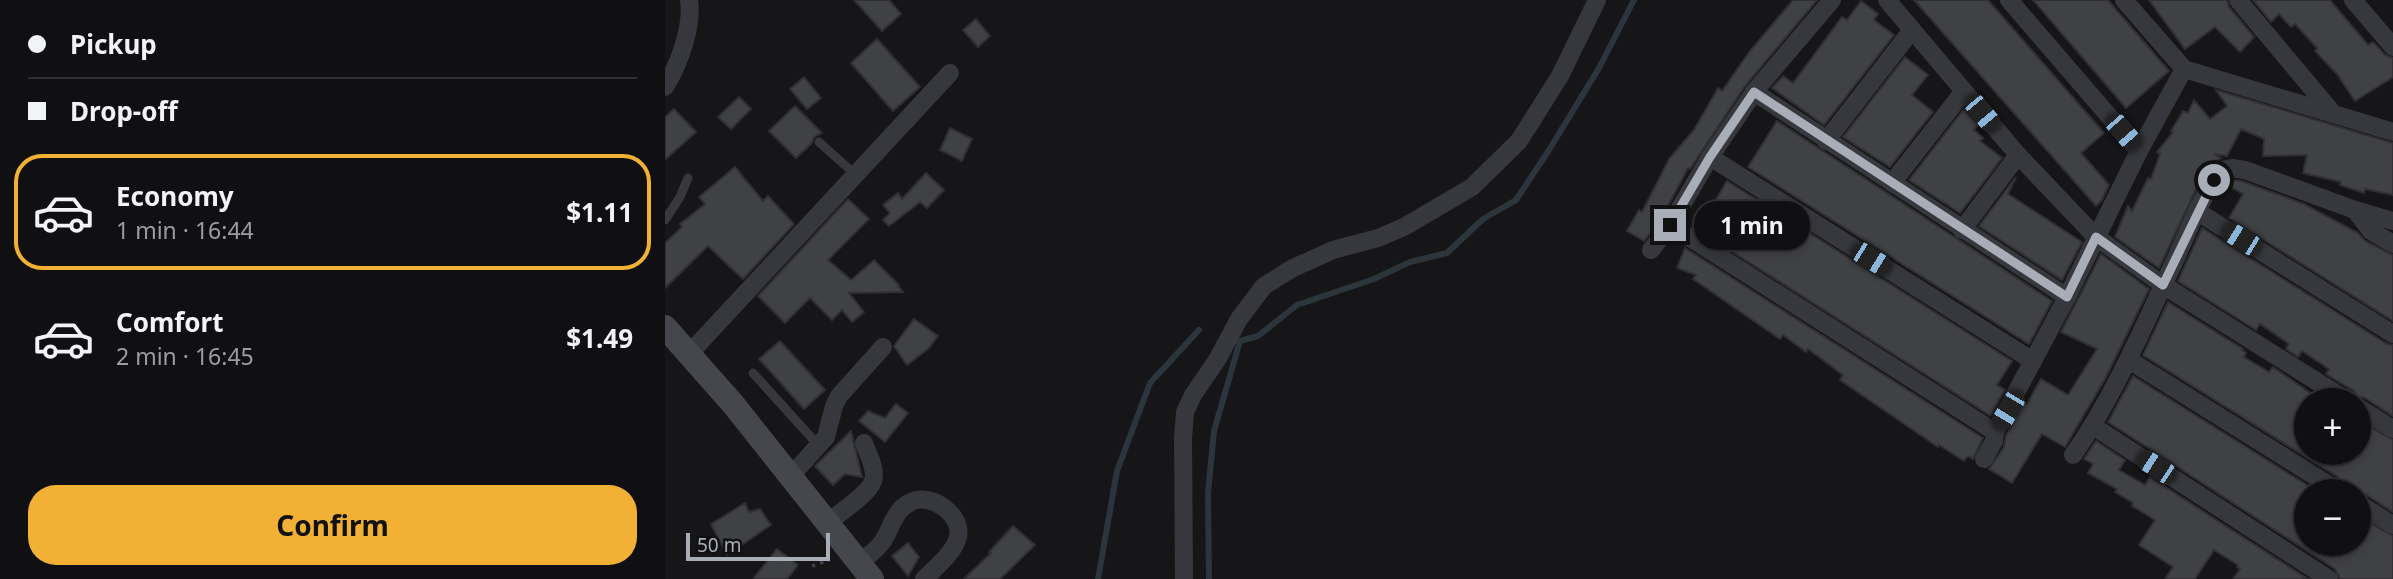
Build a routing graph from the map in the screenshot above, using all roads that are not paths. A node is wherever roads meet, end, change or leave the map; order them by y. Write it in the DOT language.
graph roads {
  1 [pos="689,0"];
  2 [pos="1597,0"];
  3 [pos="1832,0"];
  4 [pos="1887,0"];
  5 [pos="2009,0"];
  6 [pos="2125,0"];
  7 [pos="2238,0"];
  8 [pos="2353,0"];
  9 [pos="1912,30"];
  10 [pos="2393,47"];
  11 [pos="2184,69"];
  12 [pos="950,73"];
  13 [pos="665,87"];
  14 [pos="1754,92"];
  15 [pos="1964,92"];
  16 [pos="2332,112"];
  17 [pos="2393,132"];
  18 [pos="1826,141"];
  19 [pos="819,142"];
  20 [pos="2139,151"];
  21 [pos="2018,155"];
  22 [pos="1710,157"];
  23 [pos="856,175"];
  24 [pos="688,178"];
  25 [pos="1892,183"];
  26 [pos="2355,211"];
  27 [pos="2198,212"];
  28 [pos="665,220"];
  29 [pos="2393,221"];
  30 [pos="1670,225"];
  31 [pos="1962,230"];
  32 [pos="2096,237"];
  33 [pos="2393,244"];
  34 [pos="1651,250"];
  35 [pos="2163,285"];
  36 [pos="2067,297"];
  37 [pos="665,327"];
  38 [pos="2393,334"];
  39 [pos="883,347"];
  40 [pos="688,355"];
  41 [pos="2129,360"];
  42 [pos="2033,361"];
  43 [pos="753,373"];
  44 [pos="2327,388"];
  45 [pos="2371,415"];
  46 [pos="2093,426"];
  47 [pos="2393,429"];
  48 [pos="1995,432"];
  49 [pos="865,443"];
  50 [pos="819,446"];
  51 [pos="2073,455"];
  52 [pos="1984,459"];
  53 [pos="790,477"];
  54 [pos="2319,479"];
  55 [pos="2371,511"];
  56 [pos="827,523"];
  57 [pos="2393,525"];
  58 [pos="865,571"];
  59 [pos="924,579"];
  60 [pos="1184,579"];
  61 [pos="2329,579"];
  1 -- 13 [label="street"];
  2 -- 60 [label="street"];
  3 -- 14 [label="street"];
  4 -- 9 [label="street"];
  5 -- 20 [label="street"];
  6 -- 11 [label="street"];
  7 -- 16 [label="street"];
  8 -- 10 [label="street"];
  9 -- 15 [label="street"];
  9 -- 18 [label="street"];
  11 -- 16 [label="street"];
  11 -- 20 [label="street"];
  12 -- 23 [label="street"];
  14 -- 18 [label="street"];
  14 -- 22 [label="street"];
  15 -- 21 [label="street"];
  15 -- 25 [label="street"];
  16 -- 17 [label="street"];
  18 -- 25 [label="street"];
  19 -- 23 [label="lane"];
  20 -- 32 [label="street"];
  21 -- 31 [label="street"];
  21 -- 32 [label="street"];
  22 -- 30 [label="street"];
  22 -- 42 [label="street"];
  23 -- 40 [label="street"];
  24 -- 28 [label="lane"];
  25 -- 31 [label="street"];
  26 -- 27 [label="street"];
  26 -- 29 [label="street"];
  26 -- 33 [label="street"];
  27 -- 35 [label="street"];
  27 -- 38 [label="street"];
  30 -- 34 [label="street"];
  30 -- 48 [label="street"];
  31 -- 36 [label="street"];
  32 -- 35 [label="street"];
  32 -- 36 [label="street"];
  35 -- 41 [label="street"];
  35 -- 44 [label="street"];
  36 -- 42 [label="street"];
  37 -- 40 [label="main road"];
  39 -- 50 [label="street"];
  40 -- 53 [label="main road"];
  41 -- 46 [label="street"];
  41 -- 54 [label="street"];
  42 -- 48 [label="street"];
  43 -- 50 [label="lane"];
  45 -- 47 [label="street"];
  46 -- 51 [label="street"];
  46 -- 61 [label="street"];
  48 -- 52 [label="street"];
  49 -- 56 [label="street"];
  50 -- 53 [label="street"];
  53 -- 56 [label="main road"];
  55 -- 57 [label="street"];
  56 -- 58 [label="main road"];
  58 -- 59 [label="street"];
}
